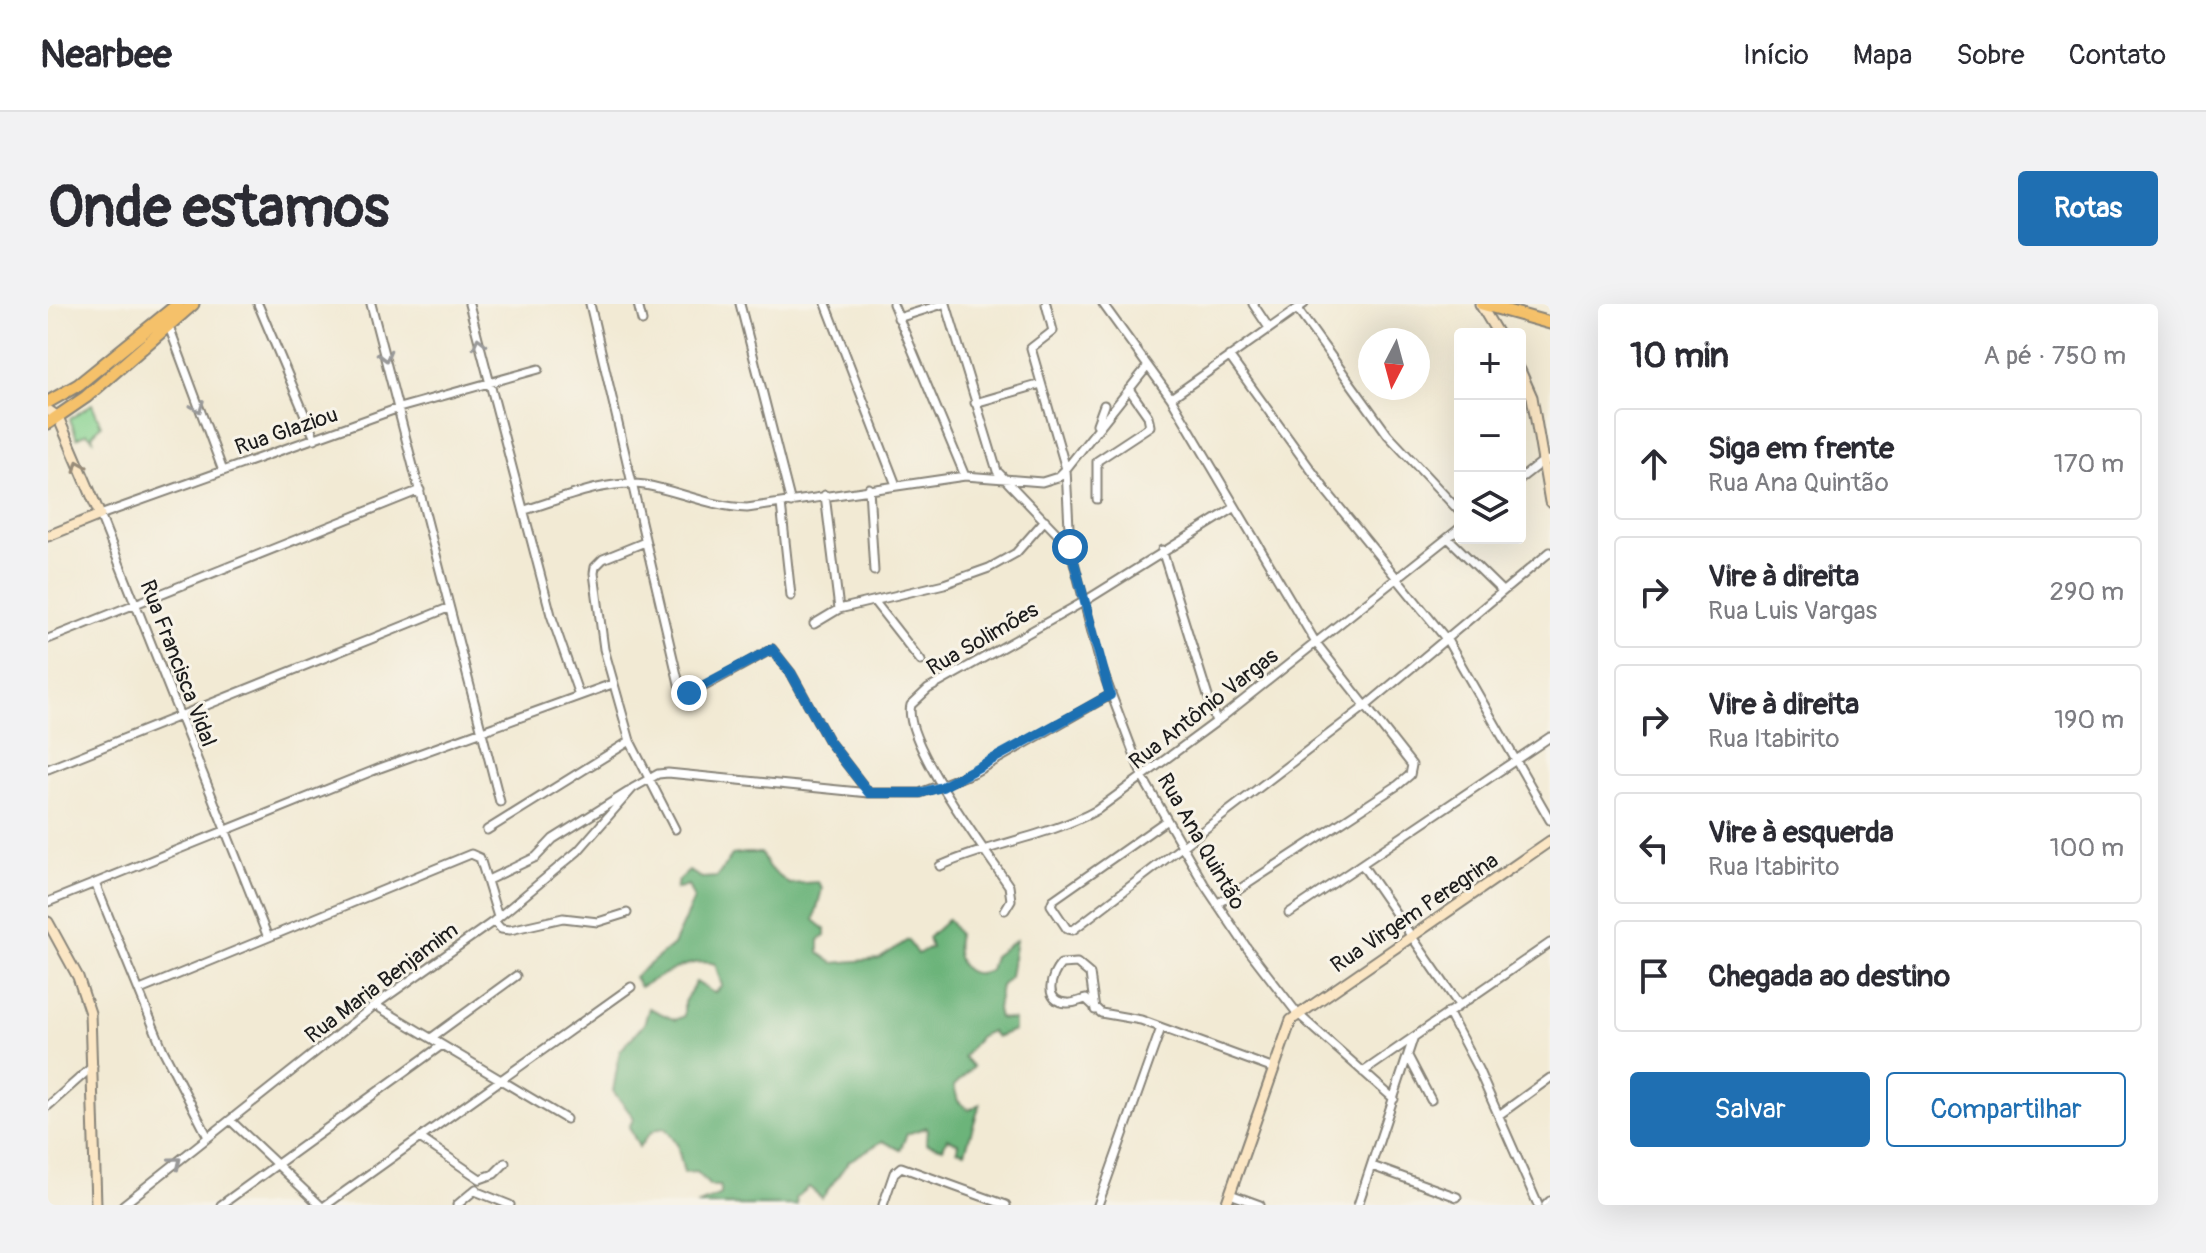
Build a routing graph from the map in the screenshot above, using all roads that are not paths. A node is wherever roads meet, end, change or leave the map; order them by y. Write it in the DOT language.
graph roads {
  1 [pos="178,304"];
  2 [pos="193,304"];
  3 [pos="258,304"];
  4 [pos="371,304"];
  5 [pos="469,304"];
  6 [pos="590,304"];
  7 [pos="638,304"];
  8 [pos="740,304"];
  9 [pos="826,304"];
  10 [pos="893,304"];
  11 [pos="945,304"];
  12 [pos="1046,304"];
  13 [pos="1103,304"];
  14 [pos="1253,304"];
  15 [pos="1481,304"];
  16 [pos="1301,306"];
  17 [pos="1501,307"];
  18 [pos="1550,316"];
  19 [pos="898,318"];
  20 [pos="642,321"];
  21 [pos="1550,323"];
  22 [pos="168,324"];
  23 [pos="1269,328"];
  24 [pos="1495,328"];
  25 [pos="1496,328"];
  26 [pos="156,335"];
  27 [pos="172,343"];
  28 [pos="1229,356"];
  29 [pos="1147,367"];
  30 [pos="539,369"];
  31 [pos="1526,381"];
  32 [pos="489,383"];
  33 [pos="1041,384"];
  34 [pos="78,385"];
  35 [pos="1129,389"];
  36 [pos="86,397"];
  37 [pos="1171,398"];
  38 [pos="48,402"];
  39 [pos="975,403"];
  40 [pos="1104,405"];
  41 [pos="399,408"];
  42 [pos="51,417"];
  43 [pos="1093,434"];
  44 [pos="315,439"];
  45 [pos="1546,460"];
  46 [pos="1066,469"];
  47 [pos="223,471"];
  48 [pos="1526,475"];
  49 [pos="965,476"];
  50 [pos="1001,478"];
  51 [pos="632,484"];
  52 [pos="896,485"];
  53 [pos="869,488"];
  54 [pos="420,490"];
  55 [pos="825,495"];
  56 [pos="1097,499"];
  57 [pos="1550,502"];
  58 [pos="791,503"];
  59 [pos="781,504"];
  60 [pos="1454,506"];
  61 [pos="1234,508"];
  62 [pos="525,510"];
  63 [pos="100,515"];
  64 [pos="1045,520"];
  65 [pos="1454,533"];
  66 [pos="48,536"];
  67 [pos="1448,538"];
  68 [pos="645,542"];
  69 [pos="1070,547"];
  70 [pos="1162,550"];
  71 [pos="1550,552"];
  72 [pos="874,571"];
  73 [pos="1397,579"];
  74 [pos="1501,590"];
  75 [pos="791,596"];
  76 [pos="874,601"];
  77 [pos="1085,601"];
  78 [pos="136,603"];
  79 [pos="448,608"];
  80 [pos="839,609"];
  81 [pos="814,624"];
  82 [pos="48,639"];
  83 [pos="1447,640"];
  84 [pos="1316,643"];
  85 [pos="921,661"];
  86 [pos="612,684"];
  87 [pos="579,695"];
  88 [pos="1110,695"];
  89 [pos="1367,705"];
  90 [pos="181,716"];
  91 [pos="1216,722"];
  92 [pos="481,729"];
  93 [pos="1550,737"];
  94 [pos="630,741"];
  95 [pos="1514,762"];
  96 [pos="48,769"];
  97 [pos="650,778"];
  98 [pos="1143,778"];
  99 [pos="942,787"];
  100 [pos="633,788"];
  101 [pos="869,793"];
  102 [pos="500,802"];
  103 [pos="1167,820"];
  104 [pos="1550,820"];
  105 [pos="675,829"];
  106 [pos="487,830"];
  107 [pos="224,831"];
  108 [pos="1550,841"];
  109 [pos="1182,844"];
  110 [pos="985,848"];
  111 [pos="940,866"];
  112 [pos="1363,866"];
  113 [pos="488,880"];
  114 [pos="95,883"];
  115 [pos="48,902"];
  116 [pos="1217,904"];
  117 [pos="1005,910"];
  118 [pos="627,913"];
  119 [pos="1289,913"];
  120 [pos="496,919"];
  121 [pos="50,929"];
  122 [pos="267,935"];
  123 [pos="1410,936"];
  124 [pos="1550,943"];
  125 [pos="516,976"];
  126 [pos="631,987"];
  127 [pos="140,990"];
  128 [pos="375,1005"];
  129 [pos="1459,1005"];
  130 [pos="1095,1010"];
  131 [pos="1448,1012"];
  132 [pos="1297,1013"];
  133 [pos="1161,1028"];
  134 [pos="1414,1037"];
  135 [pos="431,1038"];
  136 [pos="442,1045"];
  137 [pos="1408,1056"];
  138 [pos="93,1066"];
  139 [pos="1274,1069"];
  140 [pos="1363,1072"];
  141 [pos="1550,1078"];
  142 [pos="501,1080"];
  143 [pos="1394,1099"];
  144 [pos="1431,1100"];
  145 [pos="48,1106"];
  146 [pos="1499,1115"];
  147 [pos="566,1119"];
  148 [pos="230,1120"];
  149 [pos="208,1137"];
  150 [pos="420,1138"];
  151 [pos="505,1163"];
  152 [pos="275,1165"];
  153 [pos="1372,1166"];
  154 [pos="480,1179"];
  155 [pos="475,1191"];
  156 [pos="1230,1194"];
  157 [pos="976,1195"];
  158 [pos="1457,1197"];
  159 [pos="96,1205"];
  160 [pos="123,1205"];
  161 [pos="221,1205"];
  162 [pos="320,1205"];
  163 [pos="326,1205"];
  164 [pos="457,1205"];
  165 [pos="510,1205"];
  166 [pos="883,1205"];
  167 [pos="972,1205"];
  168 [pos="1006,1205"];
  169 [pos="1098,1205"];
  170 [pos="1226,1205"];
  171 [pos="1260,1205"];
  172 [pos="1358,1205"];
  173 [pos="1538,1205"];
  1 -- 34 [label="main road"];
  2 -- 22 [label="main road"];
  3 -- 44 [label="street"];
  4 -- 41 [label="street, one-way"];
  32 -- 5 [label="street, one-way"];
  6 -- 51 [label="street"];
  7 -- 20 [label="street"];
  8 -- 58 [label="street"];
  9 -- 52 [label="street"];
  10 -- 19 [label="street"];
  11 -- 19 [label="street"];
  11 -- 39 [label="street"];
  12 -- 33 [label="street"];
  13 -- 29 [label="street"];
  14 -- 23 [label="street"];
  15 -- 17 [label="main road"];
  15 -- 24 [label="main road"];
  16 -- 23 [label="street"];
  16 -- 60 [label="street"];
  17 -- 18 [label="main road"];
  17 -- 21 [label="main road"];
  17 -- 25 [label="main road"];
  19 -- 49 [label="street"];
  22 -- 26 [label="main road"];
  22 -- 27 [label="street"];
  23 -- 28 [label="street"];
  26 -- 27 [label="street"];
  26 -- 36 [label="main road"];
  27 -- 47 [label="street, one-way"];
  28 -- 37 [label="street"];
  28 -- 73 [label="street"];
  29 -- 35 [label="street"];
  29 -- 37 [label="street"];
  30 -- 32 [label="street, Rua Glaziou"];
  31 -- 45 [label="main road"];
  32 -- 41 [label="street, Rua Glaziou"];
  32 -- 62 [label="street"];
  33 -- 39 [label="street"];
  33 -- 46 [label="street"];
  34 -- 36 [label="main road"];
  34 -- 38 [label="main road"];
  35 -- 43 [label="street"];
  35 -- 56 [label="street"];
  36 -- 42 [label="main road"];
  37 -- 61 [label="street"];
  39 -- 50 [label="street"];
  40 -- 43 [label="street"];
  41 -- 44 [label="street, Rua Glaziou"];
  41 -- 54 [label="street"];
  63 -- 42 [label="main road, Rua Francisca Vidal, one-way"];
  43 -- 46 [label="street"];
  44 -- 47 [label="street, Rua Glaziou"];
  45 -- 48 [label="street"];
  45 -- 57 [label="main road"];
  46 -- 50 [label="street"];
  46 -- 69 [label="street"];
  47 -- 63 [label="street, Rua Glaziou"];
  49 -- 50 [label="street"];
  49 -- 52 [label="street"];
  50 -- 64 [label="street"];
  51 -- 59 [label="street"];
  51 -- 62 [label="street"];
  51 -- 68 [label="street"];
  52 -- 53 [label="street"];
  53 -- 55 [label="street"];
  53 -- 72 [label="street"];
  54 -- 78 [label="street"];
  54 -- 79 [label="street"];
  55 -- 58 [label="street"];
  55 -- 80 [label="street"];
  58 -- 59 [label="street"];
  59 -- 75 [label="street"];
  61 -- 70 [label="street, Rua Solimões"];
  61 -- 84 [label="street"];
  62 -- 87 [label="street"];
  63 -- 66 [label="main road, Rua Glaziou"];
  63 -- 78 [label="street, Rua Francisca Vidal"];
  64 -- 69 [label="street"];
  64 -- 76 [label="street"];
  65 -- 67 [label="street, Rua Antônio Vargas"];
  67 -- 73 [label="street, Rua Antônio Vargas"];
  67 -- 74 [label="street"];
  68 -- 86 [label="street"];
  68 -- 101 [label="street"];
  69 -- 77 [label="street, Rua Ana Quintão"];
  70 -- 77 [label="street, Rua Solimões"];
  70 -- 91 [label="street"];
  71 -- 74 [label="street"];
  73 -- 83 [label="street"];
  73 -- 84 [label="street, Rua Antônio Vargas"];
  74 -- 83 [label="street"];
  76 -- 80 [label="street"];
  76 -- 85 [label="street"];
  77 -- 88 [label="street, Rua Ana Quintão"];
  77 -- 99 [label="street, Rua Solimões"];
  78 -- 82 [label="street"];
  78 -- 90 [label="street, Rua Francisca Vidal"];
  79 -- 90 [label="street"];
  79 -- 92 [label="street"];
  80 -- 81 [label="street"];
  83 -- 89 [label="street"];
  83 -- 95 [label="street"];
  84 -- 89 [label="street"];
  84 -- 91 [label="street, Rua Antônio Vargas"];
  86 -- 87 [label="street"];
  86 -- 94 [label="street"];
  87 -- 92 [label="street"];
  88 -- 98 [label="street, Rua Ana Quintão"];
  88 -- 99 [label="street"];
  89 -- 109 [label="street"];
  89 -- 116 [label="street"];
  90 -- 96 [label="street"];
  90 -- 107 [label="street, Rua Francisca Vidal"];
  91 -- 98 [label="street, Rua Antônio Vargas"];
  92 -- 102 [label="street"];
  92 -- 107 [label="street"];
  93 -- 95 [label="street"];
  94 -- 97 [label="street"];
  94 -- 106 [label="street"];
  95 -- 104 [label="street"];
  95 -- 112 [label="street"];
  97 -- 100 [label="street, Rua Maria Benjamim"];
  97 -- 101 [label="street"];
  97 -- 105 [label="street"];
  98 -- 103 [label="street, Rua Ana Quintão"];
  98 -- 110 [label="street, Rua Antônio Vargas"];
  99 -- 101 [label="street"];
  99 -- 110 [label="street, Rua Solimões"];
  100 -- 113 [label="street"];
  100 -- 120 [label="street, Rua Maria Benjamim"];
  103 -- 109 [label="street, Rua Ana Quintão"];
  103 -- 109 [label="street"];
  107 -- 114 [label="street"];
  107 -- 122 [label="street, Rua Francisca Vidal"];
  108 -- 123 [label="main road, Rua Virgem Peregrina"];
  109 -- 116 [label="street, Rua Ana Quintão"];
  110 -- 111 [label="street, Rua Antônio Vargas"];
  110 -- 117 [label="street, Rua Solimões"];
  112 -- 119 [label="street"];
  112 -- 123 [label="street"];
  113 -- 120 [label="street"];
  113 -- 122 [label="street"];
  114 -- 115 [label="street"];
  114 -- 127 [label="street"];
  116 -- 132 [label="street, Rua Ana Quintão"];
  118 -- 120 [label="street"];
  120 -- 128 [label="street, Rua Maria Benjamim"];
  121 -- 138 [label="main road"];
  122 -- 127 [label="street"];
  123 -- 129 [label="street"];
  123 -- 132 [label="main road, Rua Virgem Peregrina"];
  124 -- 129 [label="street"];
  125 -- 135 [label="street"];
  126 -- 142 [label="street"];
  127 -- 149 [label="street"];
  128 -- 135 [label="street"];
  128 -- 148 [label="street, Rua Maria Benjamim"];
  129 -- 131 [label="street"];
  130 -- 130 [label="street"];
  130 -- 133 [label="street"];
  131 -- 134 [label="street"];
  131 -- 146 [label="street"];
  132 -- 139 [label="main road"];
  132 -- 140 [label="street, Rua Ana Quintão"];
  133 -- 139 [label="street"];
  133 -- 169 [label="street"];
  134 -- 137 [label="street"];
  134 -- 140 [label="street"];
  135 -- 136 [label="street"];
  136 -- 142 [label="street"];
  136 -- 152 [label="street"];
  137 -- 143 [label="street"];
  137 -- 144 [label="street"];
  138 -- 145 [label="street"];
  138 -- 159 [label="main road"];
  139 -- 156 [label="main road"];
  140 -- 143 [label="street, Rua Ana Quintão"];
  141 -- 146 [label="street"];
  142 -- 147 [label="street"];
  142 -- 150 [label="street"];
  143 -- 153 [label="street"];
  146 -- 173 [label="street"];
  148 -- 149 [label="street, Rua Maria Benjamim"];
  148 -- 152 [label="street"];
  160 -- 149 [label="street, Rua Maria Benjamim, one-way"];
  150 -- 154 [label="street"];
  150 -- 163 [label="street"];
  151 -- 154 [label="street"];
  152 -- 161 [label="street"];
  152 -- 162 [label="street"];
  153 -- 158 [label="street"];
  153 -- 172 [label="street"];
  154 -- 155 [label="street"];
  155 -- 164 [label="street"];
  155 -- 165 [label="street"];
  156 -- 170 [label="main road"];
  156 -- 171 [label="street"];
  157 -- 166 [label="street"];
  157 -- 167 [label="street"];
  157 -- 168 [label="street"];
}
